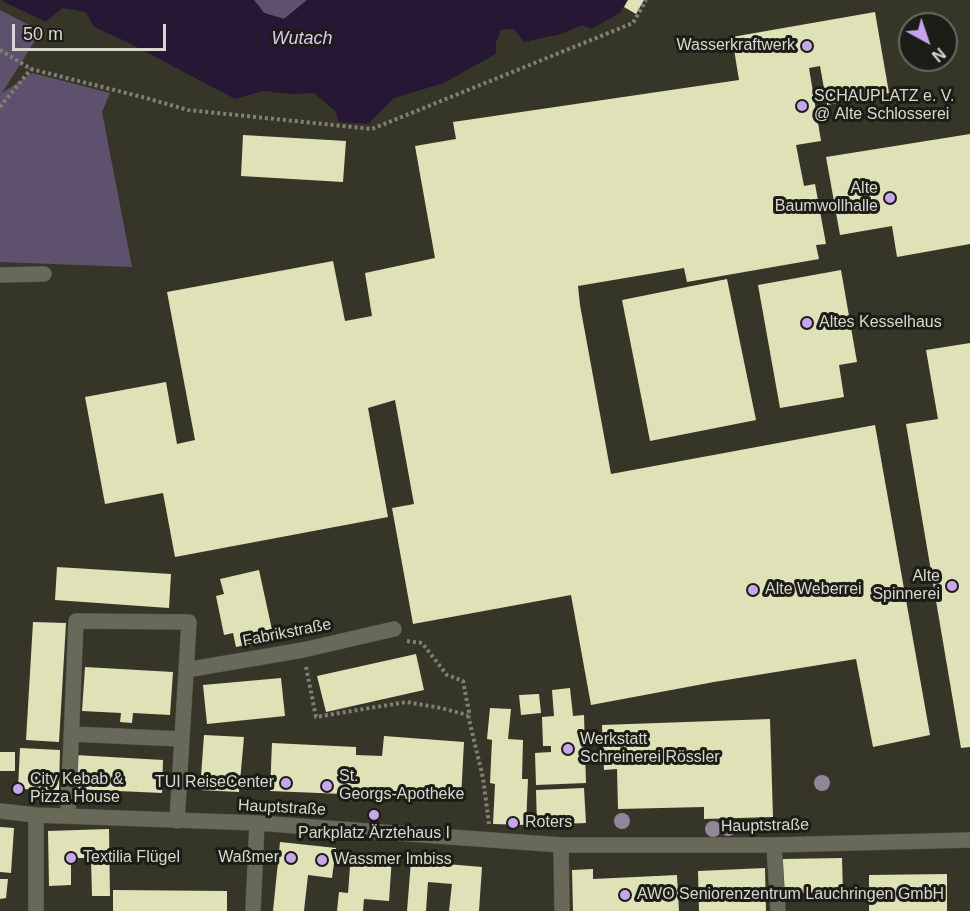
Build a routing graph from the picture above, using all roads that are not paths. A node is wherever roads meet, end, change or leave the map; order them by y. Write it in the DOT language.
graph roads {
  1 [pos="44,274"];
  2 [pos="0,275"];
  3 [pos="394,629"];
  4 [pos="186,670"];
  5 [pos="71,734"];
  6 [pos="181,739"];
  7 [pos="0,811"];
  8 [pos="36,815"];
  9 [pos="68,815"];
  10 [pos="177,821"];
  11 [pos="257,823"];
  12 [pos="970,840"];
  13 [pos="561,845"];
  14 [pos="774,845"];
  15 [pos="36,911"];
  16 [pos="254,911"];
  17 [pos="562,911"];
  18 [pos="778,911"];
  1 -- 2 [label="street"];
  3 -- 4 [label="street, Fabrikstraße"];
  4 -- 5 [label="street"];
  4 -- 6 [label="street"];
  5 -- 6 [label="street"];
  5 -- 9 [label="street"];
  6 -- 10 [label="street"];
  7 -- 8 [label="street, Hauptstraße"];
  8 -- 9 [label="street, Hauptstraße"];
  8 -- 15 [label="street"];
  9 -- 10 [label="street, Hauptstraße"];
  10 -- 11 [label="street, Hauptstraße"];
  11 -- 13 [label="street, Hauptstraße"];
  11 -- 16 [label="street"];
  12 -- 14 [label="street, Hauptstraße"];
  13 -- 14 [label="street, Hauptstraße"];
  13 -- 17 [label="street"];
  14 -- 18 [label="street"];
}
